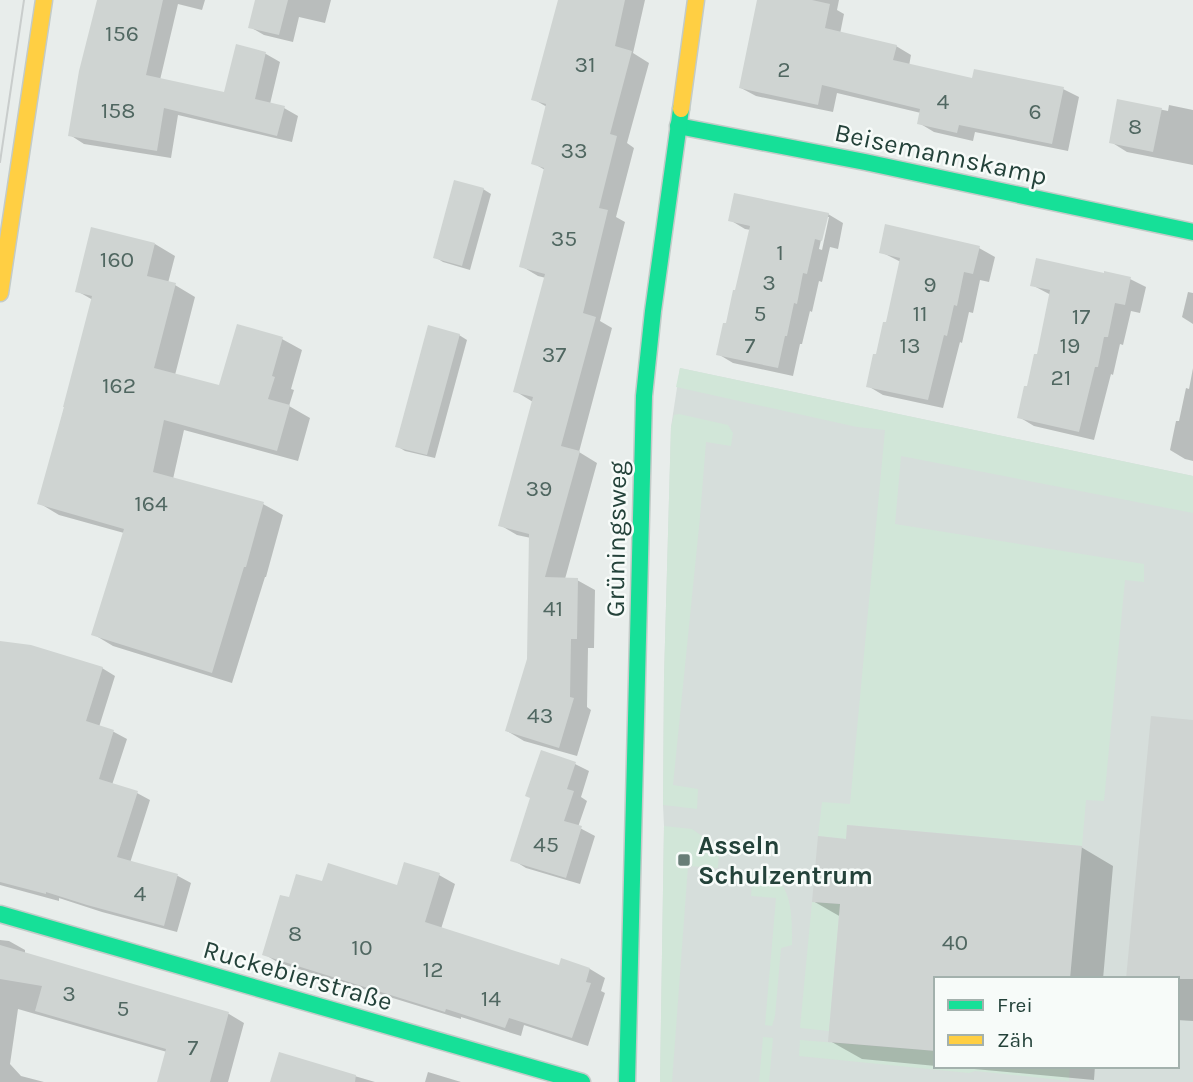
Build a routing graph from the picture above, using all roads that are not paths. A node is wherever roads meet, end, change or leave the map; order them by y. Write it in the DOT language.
graph roads {
  1 [pos="44,0"];
  2 [pos="696,0"];
  3 [pos="678,126"];
  4 [pos="1193,233"];
  5 [pos="0,293"];
  6 [pos="0,914"];
  7 [pos="582,1082"];
  8 [pos="627,1082"];
  1 -- 5 [label="street"];
  2 -- 3 [label="street, Grüningsweg"];
  3 -- 4 [label="street, Beisemannskamp"];
  3 -- 8 [label="street, Grüningsweg"];
  6 -- 7 [label="street, Ruckebierstraße"];
}
